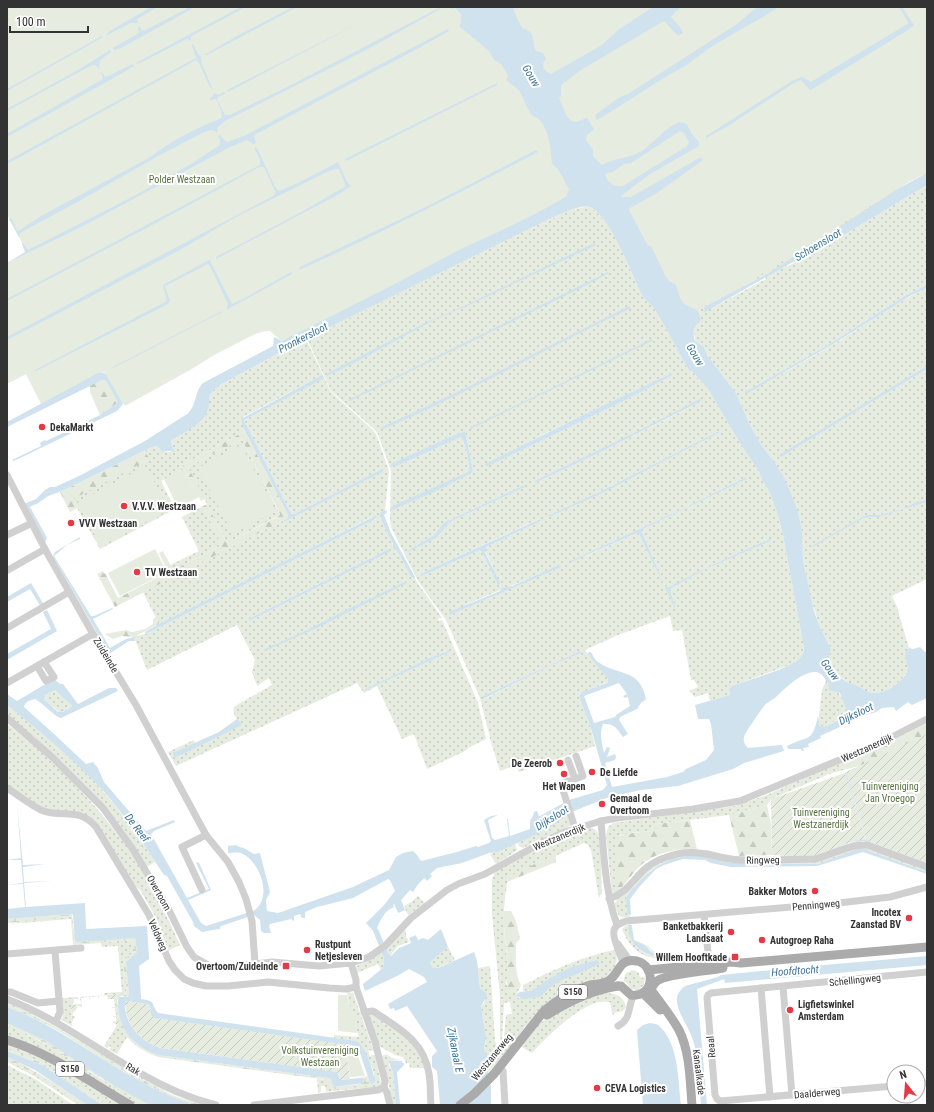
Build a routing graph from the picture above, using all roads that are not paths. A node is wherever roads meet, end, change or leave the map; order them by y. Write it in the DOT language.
graph roads {
  1 [pos="7,476"];
  2 [pos="32,523"];
  3 [pos="7,535"];
  4 [pos="45,549"];
  5 [pos="8,570"];
  6 [pos="69,592"];
  7 [pos="7,628"];
  8 [pos="93,634"];
  9 [pos="7,683"];
  10 [pos="7,718"];
  11 [pos="927,719"];
  12 [pos="576,756"];
  13 [pos="568,760"];
  14 [pos="575,779"];
  15 [pos="7,788"];
  16 [pos="601,821"];
  17 [pos="576,828"];
  18 [pos="206,835"];
  19 [pos="927,867"];
  20 [pos="927,887"];
  21 [pos="202,890"];
  22 [pos="609,899"];
  23 [pos="704,915"];
  24 [pos="617,925"];
  25 [pos="927,947"];
  26 [pos="80,948"];
  27 [pos="55,951"];
  28 [pos="708,952"];
  29 [pos="7,954"];
  30 [pos="351,963"];
  31 [pos="741,963"];
  32 [pos="256,964"];
  33 [pos="626,964"];
  34 [pos="649,972"];
  35 [pos="927,972"];
  36 [pos="356,987"];
  37 [pos="783,987"];
  38 [pos="619,988"];
  39 [pos="761,988"];
  40 [pos="650,989"];
  41 [pos="7,992"];
  42 [pos="708,995"];
  43 [pos="633,997"];
  44 [pos="7,999"];
  45 [pos="59,1001"];
  46 [pos="364,1012"];
  47 [pos="537,1021"];
  48 [pos="56,1022"];
  49 [pos="618,1026"];
  50 [pos="7,1040"];
  51 [pos="503,1071"];
  52 [pos="384,1087"];
  53 [pos="886,1087"];
  54 [pos="792,1095"];
  55 [pos="770,1097"];
  56 [pos="717,1099"];
  57 [pos="130,1105"];
  58 [pos="216,1105"];
  59 [pos="254,1105"];
  60 [pos="390,1105"];
  61 [pos="431,1105"];
  62 [pos="460,1105"];
  63 [pos="505,1105"];
  64 [pos="692,1105"];
  1 -- 2 [label="street, Zuideinde"];
  2 -- 3 [label="street"];
  2 -- 4 [label="street, Zuideinde"];
  4 -- 5 [label="street"];
  4 -- 6 [label="street, Zuideinde"];
  6 -- 7 [label="street"];
  6 -- 8 [label="street, Zuideinde"];
  8 -- 9 [label="street"];
  8 -- 18 [label="street, Zuideinde"];
  10 -- 32 [label="street, Overtoom"];
  11 -- 16 [label="street, Westzanerdijk"];
  12 -- 14 [label="street"];
  13 -- 14 [label="street"];
  14 -- 17 [label="street"];
  15 -- 36 [label="street, Veldweg"];
  16 -- 17 [label="street, Westzanerdijk"];
  16 -- 22 [label="street"];
  17 -- 30 [label="street, Westzanerdijk"];
  18 -- 21 [label="street"];
  18 -- 32 [label="street, Zuideinde"];
  19 -- 22 [label="street, Ringweg"];
  20 -- 23 [label="street, Penningweg"];
  22 -- 24 [label="street"];
  23 -- 24 [label="street, Penningweg"];
  23 -- 28 [label="street"];
  24 -- 33 [label="street"];
  25 -- 31 [label="main road"];
  26 -- 27 [label="street"];
  27 -- 29 [label="street"];
  27 -- 45 [label="street"];
  30 -- 32 [label="street, Overtoom"];
  30 -- 36 [label="street"];
  31 -- 34 [label="main road"];
  31 -- 40 [label="main road"];
  33 -- 34 [label="main road"];
  33 -- 38 [label="main road"];
  33 -- 47 [label="main road, Westzanerweg / S150"];
  34 -- 40 [label="main road"];
  35 -- 37 [label="street, Schellingweg"];
  36 -- 46 [label="street"];
  37 -- 39 [label="street, Schellingweg"];
  37 -- 54 [label="street"];
  38 -- 43 [label="main road"];
  38 -- 47 [label="main road, Westzanerweg / S150"];
  39 -- 42 [label="street, Schellingweg"];
  39 -- 55 [label="street"];
  40 -- 43 [label="main road"];
  40 -- 64 [label="main road, Kanaalkade"];
  41 -- 45 [label="street"];
  42 -- 56 [label="street, Reaal"];
  43 -- 49 [label="street"];
  44 -- 48 [label="street, Rak"];
  45 -- 48 [label="street"];
  46 -- 52 [label="street"];
  46 -- 61 [label="street"];
  47 -- 62 [label="main road, Westzanerweg / S150"];
  48 -- 58 [label="street, Rak"];
  50 -- 57 [label="main road, S150"];
  51 -- 63 [label="street"];
  52 -- 59 [label="street"];
  52 -- 60 [label="street"];
  53 -- 54 [label="street, Daalderweg"];
  54 -- 55 [label="street, Daalderweg"];
  55 -- 56 [label="street, Daalderweg"];
}
